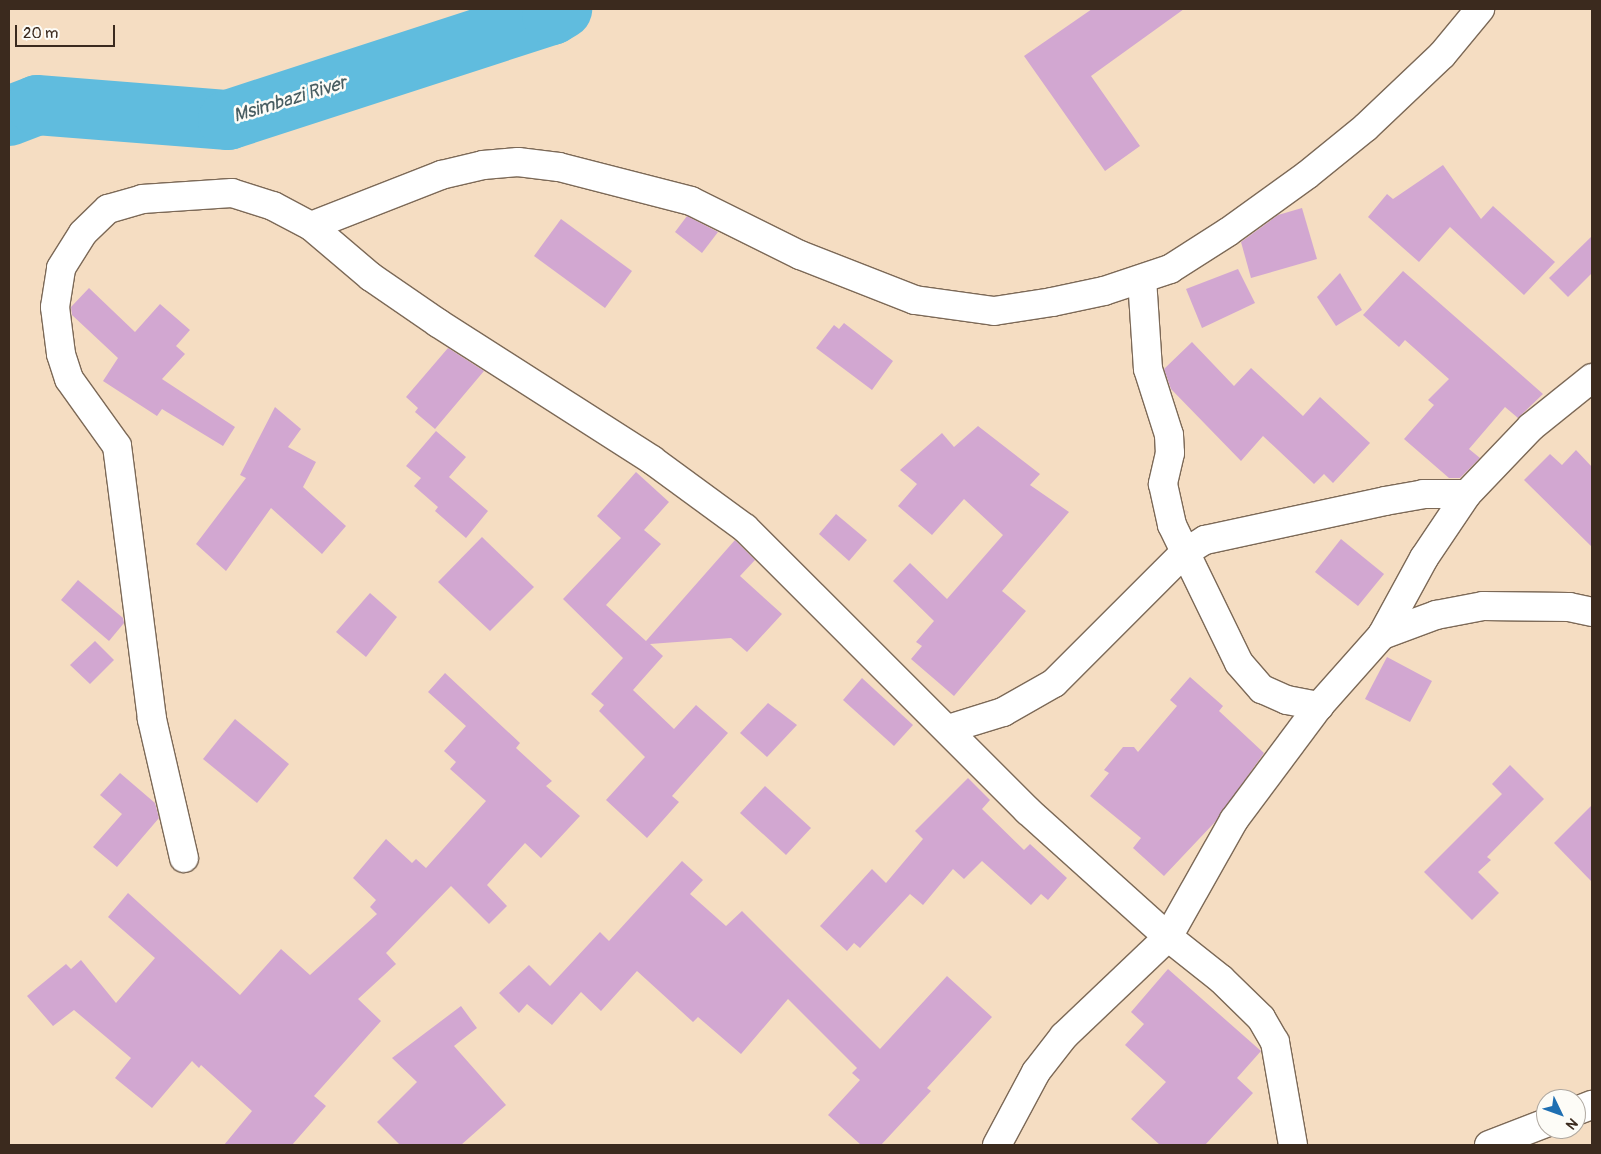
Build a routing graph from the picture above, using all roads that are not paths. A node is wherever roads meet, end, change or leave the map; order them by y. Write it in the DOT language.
graph roads {
  1 [pos="1480,9"];
  2 [pos="311,226"];
  3 [pos="1142,279"];
  4 [pos="1592,378"];
  5 [pos="1467,494"];
  6 [pos="1184,553"];
  7 [pos="1592,612"];
  8 [pos="1382,634"];
  9 [pos="1319,706"];
  10 [pos="948,729"];
  11 [pos="184,858"];
  12 [pos="1168,937"];
  13 [pos="1536,1127"];
  14 [pos="1292,1134"];
  15 [pos="997,1145"];
  16 [pos="1275,1145"];
  17 [pos="1488,1145"];
  1 -- 3 [label="street"];
  2 -- 3 [label="street"];
  2 -- 10 [label="street"];
  2 -- 11 [label="street"];
  3 -- 6 [label="street"];
  4 -- 5 [label="street"];
  5 -- 6 [label="street"];
  5 -- 8 [label="street"];
  6 -- 9 [label="street"];
  6 -- 10 [label="street"];
  7 -- 8 [label="street"];
  8 -- 9 [label="street"];
  9 -- 12 [label="street"];
  10 -- 12 [label="street"];
  12 -- 14 [label="street"];
  12 -- 15 [label="street"];
  13 -- 17 [label="street"];
  14 -- 16 [label="street"];
}
